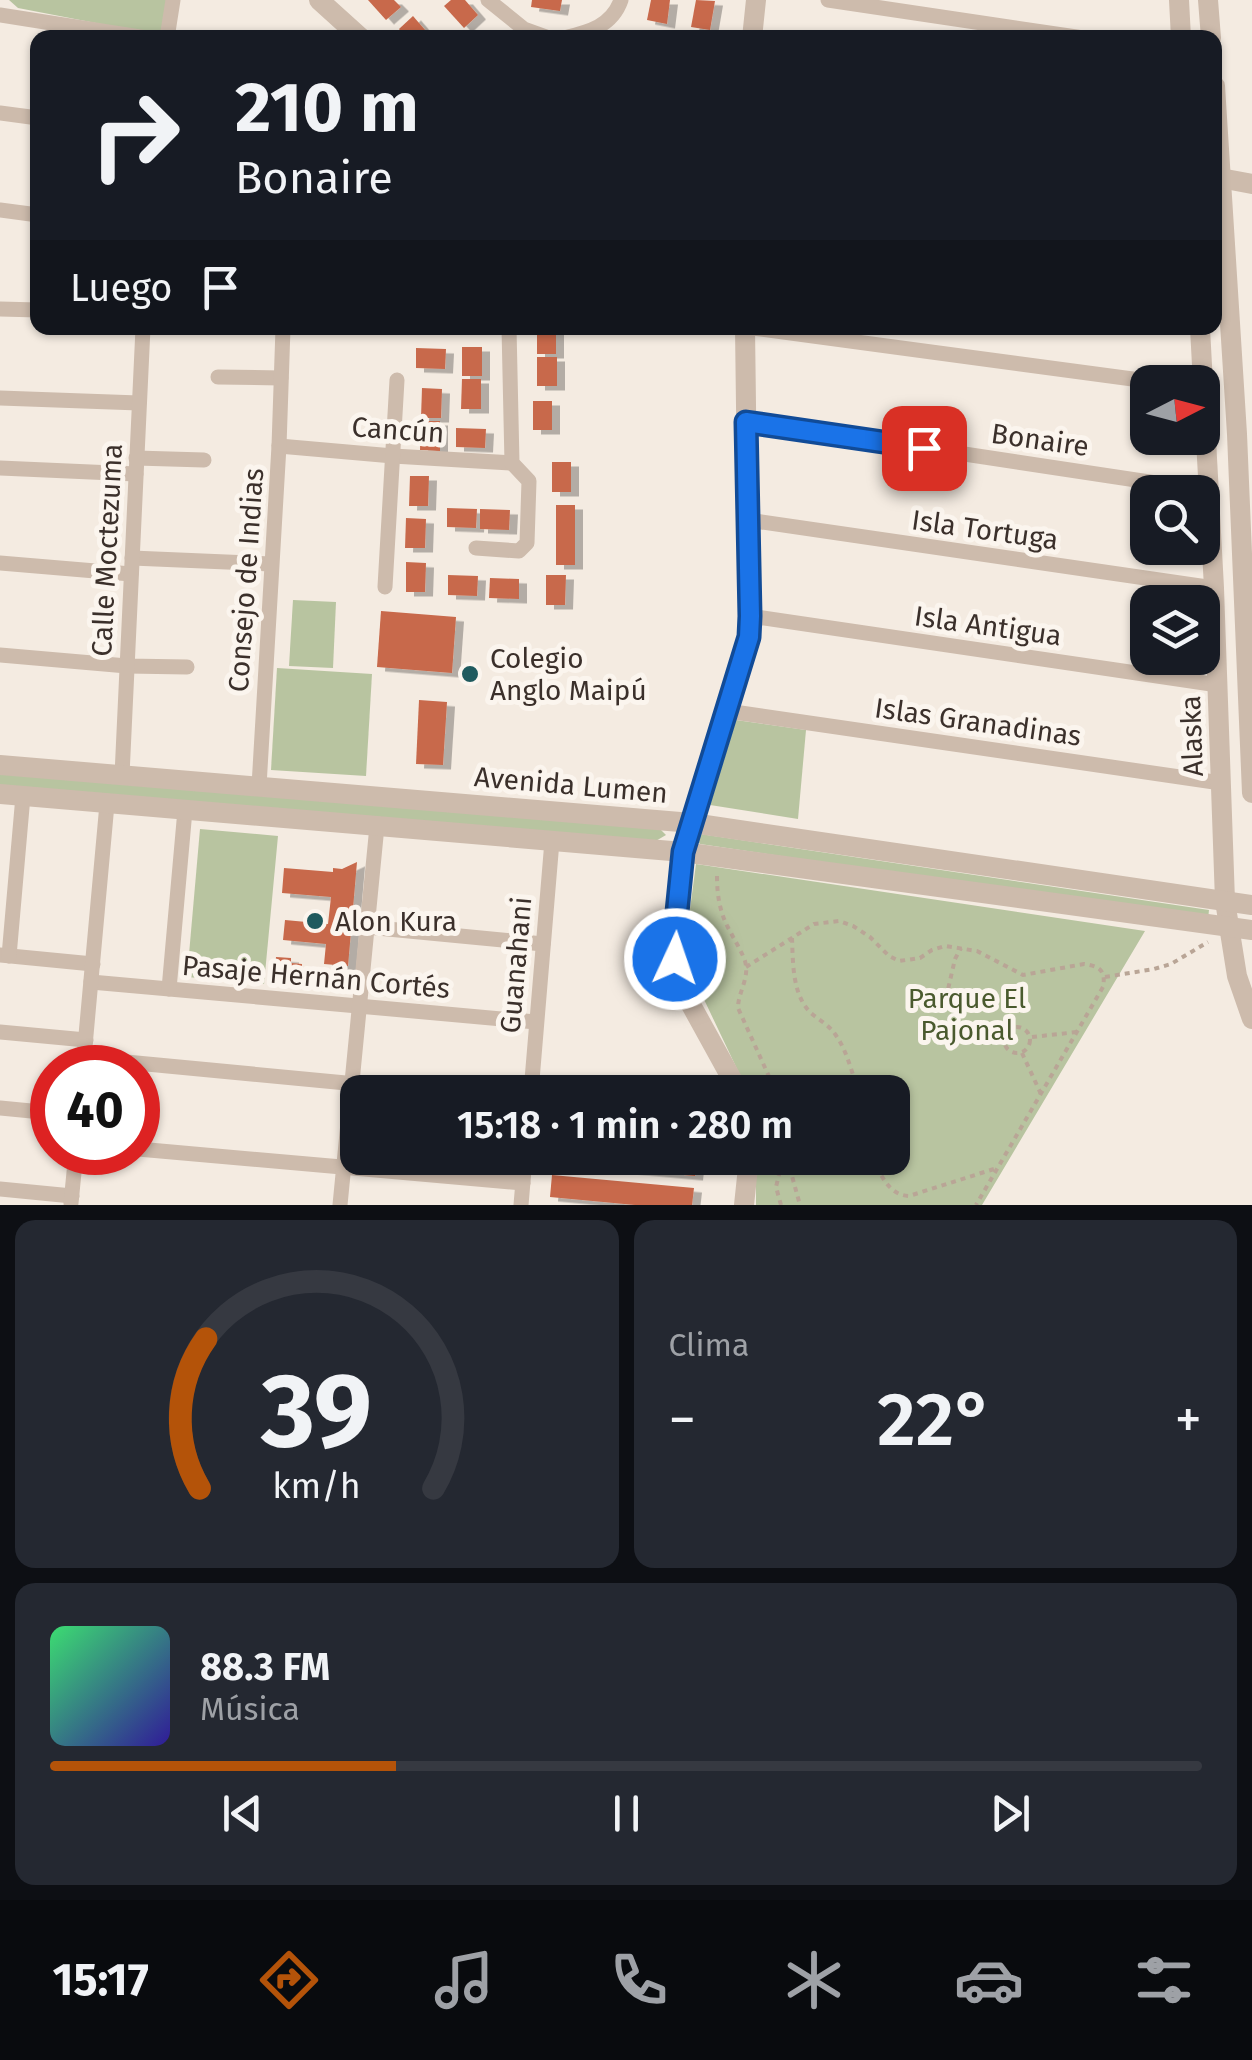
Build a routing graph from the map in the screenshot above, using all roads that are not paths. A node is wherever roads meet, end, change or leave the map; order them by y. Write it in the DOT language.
graph roads {
  1 [pos="173,0"];
  2 [pos="319,0"];
  3 [pos="488,0"];
  4 [pos="621,0"];
  5 [pos="756,0"];
  6 [pos="828,0"];
  7 [pos="1179,0"];
  8 [pos="1208,0"];
  9 [pos="0,15"];
  10 [pos="95,30"];
  11 [pos="168,30"];
  12 [pos="352,30"];
  13 [pos="526,30"];
  14 [pos="591,30"];
  15 [pos="753,30"];
  16 [pos="1029,30"];
  17 [pos="1181,30"];
  18 [pos="1210,30"];
  19 [pos="0,113"];
  20 [pos="30,117"];
  21 [pos="1222,178"];
  22 [pos="1252,184"];
  23 [pos="0,210"];
  24 [pos="30,215"];
  25 [pos="1222,221"];
  26 [pos="0,309"];
  27 [pos="30,310"];
  28 [pos="143,335"];
  29 [pos="283,335"];
  30 [pos="509,335"];
  31 [pos="745,335"];
  32 [pos="805,335"];
  33 [pos="1200,335"];
  34 [pos="1202,365"];
  35 [pos="218,376"];
  36 [pos="281,378"];
  37 [pos="1130,379"];
  38 [pos="397,380"];
  39 [pos="0,398"];
  40 [pos="139,404"];
  41 [pos="746,422"];
  42 [pos="279,446"];
  43 [pos="393,456"];
  44 [pos="204,460"];
  45 [pos="512,463"];
  46 [pos="136,466"];
  47 [pos="0,468"];
  48 [pos="1130,479"];
  49 [pos="748,520"];
  50 [pos="476,548"];
  51 [pos="0,563"];
  52 [pos="272,564"];
  53 [pos="132,566"];
  54 [pos="1193,585"];
  55 [pos="386,587"];
  56 [pos="750,616"];
  57 [pos="0,655"];
  58 [pos="127,666"];
  59 [pos="187,667"];
  60 [pos="1218,675"];
  61 [pos="1250,681"];
  62 [pos="1218,684"];
  63 [pos="727,711"];
  64 [pos="0,766"];
  65 [pos="122,775"];
  66 [pos="1252,780"];
  67 [pos="1221,783"];
  68 [pos="259,786"];
  69 [pos="0,794"];
  70 [pos="1252,794"];
  71 [pos="22,796"];
  72 [pos="107,804"];
  73 [pos="185,810"];
  74 [pos="692,823"];
  75 [pos="377,826"];
  76 [pos="552,841"];
  77 [pos="683,852"];
  78 [pos="1225,901"];
  79 [pos="1252,905"];
  80 [pos="367,927"];
  81 [pos="1252,930"];
  82 [pos="1229,934"];
  83 [pos="543,944"];
  84 [pos="5,955"];
  85 [pos="92,964"];
  86 [pos="91,982"];
  87 [pos="169,989"];
  88 [pos="359,1006"];
  89 [pos="1252,1019"];
  90 [pos="536,1022"];
  91 [pos="0,1032"];
  92 [pos="86,1040"];
  93 [pos="86,1045"];
  94 [pos="160,1069"];
  95 [pos="353,1075"];
  96 [pos="531,1075"];
  97 [pos="729,1075"];
  98 [pos="340,1083"];
  99 [pos="0,1108"];
  100 [pos="30,1111"];
  101 [pos="160,1151"];
  102 [pos="340,1167"];
  103 [pos="74,1175"];
  104 [pos="343,1175"];
  105 [pos="434,1175"];
  106 [pos="524,1175"];
  107 [pos="747,1175"];
  108 [pos="523,1183"];
  109 [pos="0,1189"];
  110 [pos="72,1200"];
  111 [pos="340,1205"];
  112 [pos="521,1205"];
  113 [pos="744,1205"];
  1 -- 11 [label="street"];
  2 -- 12 [label="street"];
  3 -- 13 [label="street"];
  4 -- 14 [label="street"];
  5 -- 15 [label="street"];
  6 -- 16 [label="street"];
  7 -- 17 [label="street"];
  8 -- 18 [label="street"];
  9 -- 10 [label="street"];
  19 -- 20 [label="street"];
  21 -- 22 [label="street"];
  23 -- 24 [label="street"];
  25 -- 61 [label="street, Alaska"];
  26 -- 27 [label="street"];
  28 -- 40 [label="street, Calle Moctezuma"];
  29 -- 36 [label="street, Consejo de Indias"];
  30 -- 45 [label="street"];
  31 -- 41 [label="street"];
  32 -- 37 [label="street"];
  33 -- 34 [label="street, Alaska"];
  35 -- 36 [label="street"];
  36 -- 42 [label="street, Consejo de Indias"];
  38 -- 43 [label="street"];
  39 -- 40 [label="street"];
  40 -- 46 [label="street, Calle Moctezuma"];
  41 -- 48 [label="street, Bonaire"];
  41 -- 49 [label="street"];
  42 -- 43 [label="street, Cancún"];
  42 -- 52 [label="street, Consejo de Indias"];
  43 -- 45 [label="street, Cancún"];
  43 -- 55 [label="street"];
  44 -- 46 [label="street"];
  45 -- 50 [label="street"];
  46 -- 47 [label="street"];
  46 -- 53 [label="street, Calle Moctezuma"];
  49 -- 54 [label="street, Isla Tortuga"];
  49 -- 56 [label="street"];
  51 -- 53 [label="street"];
  52 -- 53 [label="street"];
  52 -- 68 [label="street, Consejo de Indias"];
  53 -- 58 [label="street, Calle Moctezuma"];
  56 -- 62 [label="street, Isla Antigua"];
  56 -- 63 [label="street"];
  57 -- 58 [label="street"];
  58 -- 59 [label="street"];
  58 -- 65 [label="street, Calle Moctezuma"];
  60 -- 62 [label="street, Alaska"];
  61 -- 66 [label="street, Alaska"];
  62 -- 67 [label="street, Alaska"];
  63 -- 67 [label="street, Islas Granadinas"];
  63 -- 74 [label="street"];
  64 -- 65 [label="street, Avenida Lumen"];
  65 -- 68 [label="street, Avenida Lumen"];
  66 -- 70 [label="street, Alaska"];
  67 -- 78 [label="street, Alaska"];
  68 -- 74 [label="street, Avenida Lumen"];
  69 -- 71 [label="street, Avenida Lumen"];
  71 -- 72 [label="street, Avenida Lumen"];
  71 -- 84 [label="street"];
  72 -- 73 [label="street, Avenida Lumen"];
  72 -- 85 [label="street"];
  73 -- 75 [label="street, Avenida Lumen"];
  73 -- 87 [label="street"];
  74 -- 77 [label="street"];
  74 -- 78 [label="street, Avenida Lumen"];
  75 -- 76 [label="street, Avenida Lumen"];
  75 -- 80 [label="street"];
  76 -- 77 [label="street, Avenida Lumen"];
  76 -- 83 [label="street, Guanahani"];
  77 -- 82 [label="street, Avenida Lumen"];
  77 -- 97 [label="street"];
  78 -- 79 [label="street, Avenida Lumen"];
  78 -- 82 [label="street, Alaska"];
  80 -- 83 [label="street"];
  80 -- 88 [label="street"];
  81 -- 82 [label="street, Avenida Lumen"];
  82 -- 89 [label="street, Alaska"];
  83 -- 90 [label="street, Guanahani"];
  84 -- 85 [label="street"];
  85 -- 86 [label="street"];
  86 -- 87 [label="street, Pasaje Hernán Cortés"];
  86 -- 92 [label="street"];
  87 -- 88 [label="street, Pasaje Hernán Cortés"];
  88 -- 90 [label="street, Pasaje Hernán Cortés"];
  88 -- 95 [label="street"];
  90 -- 96 [label="street, Guanahani"];
  91 -- 92 [label="street"];
  92 -- 93 [label="street"];
  94 -- 98 [label="street"];
  99 -- 100 [label="street"];
  101 -- 102 [label="street"];
  103 -- 110 [label="street"];
  104 -- 111 [label="street"];
  105 -- 108 [label="street"];
  106 -- 108 [label="street"];
  107 -- 113 [label="street"];
  108 -- 112 [label="street"];
  109 -- 110 [label="street"];
}
